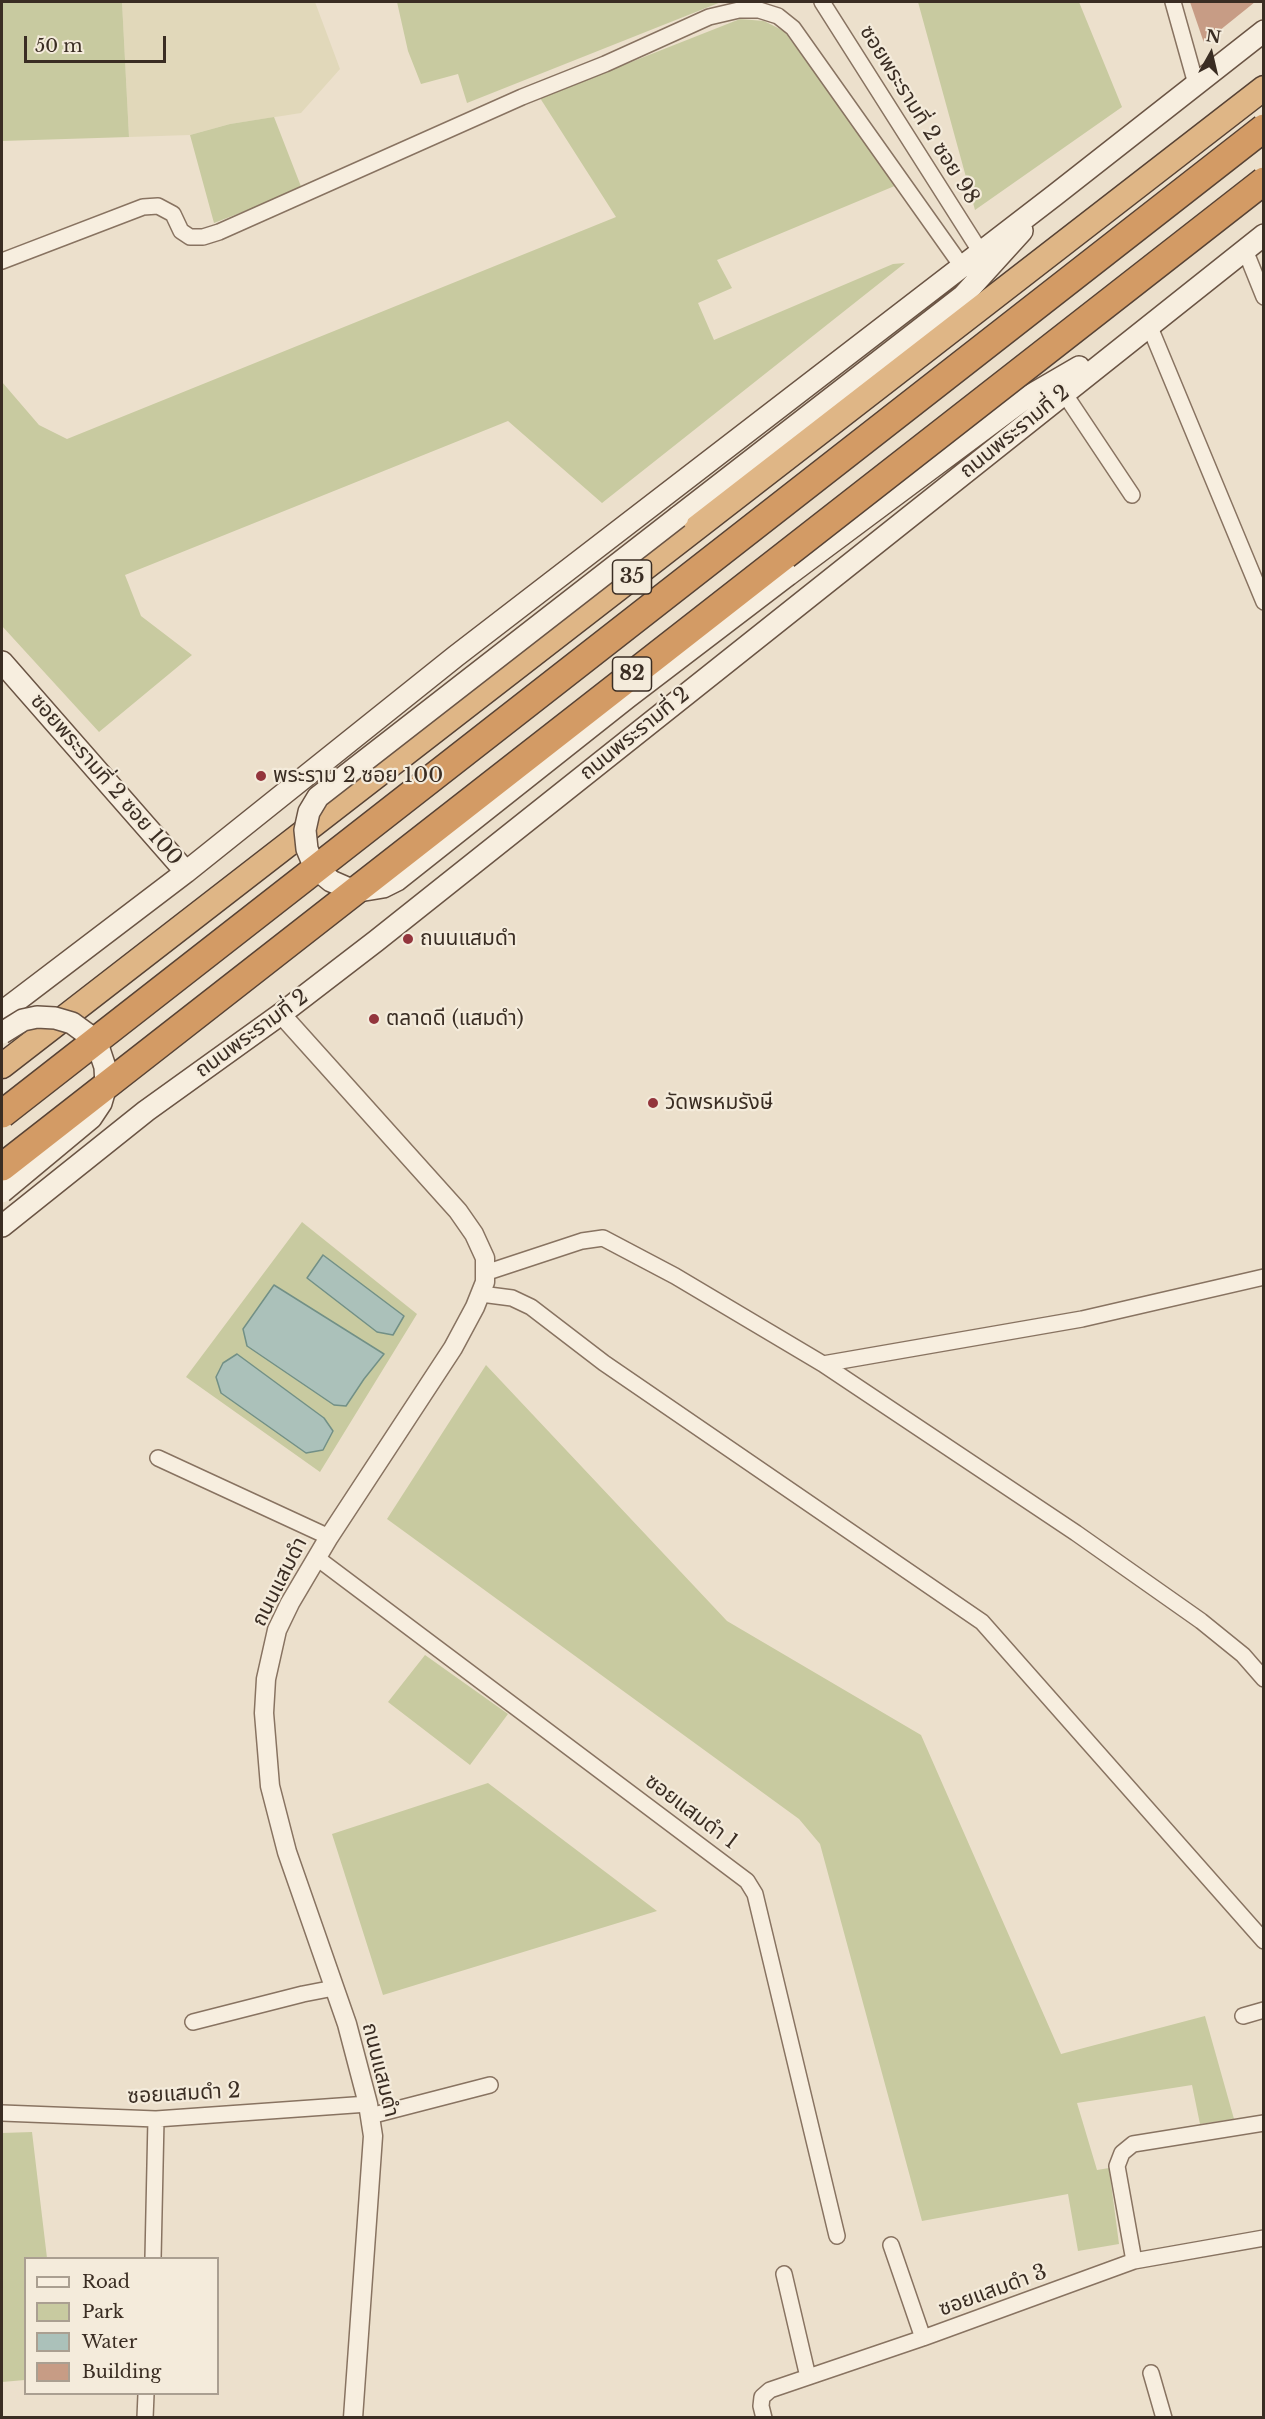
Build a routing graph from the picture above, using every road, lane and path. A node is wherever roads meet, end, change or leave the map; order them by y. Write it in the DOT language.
graph roads {
  1 [pos="822,2"];
  2 [pos="1173,2"];
  3 [pos="1263,31"];
  4 [pos="1196,84"];
  5 [pos="1263,88"];
  6 [pos="1263,128"];
  7 [pos="1263,172"];
  8 [pos="1263,181"];
  9 [pos="1055,195"];
  10 [pos="1263,236"];
  11 [pos="1245,250"];
  12 [pos="981,251"];
  13 [pos="2,261"];
  14 [pos="961,265"];
  15 [pos="1263,297"];
  16 [pos="1145,328"];
  17 [pos="1064,393"];
  18 [pos="1132,495"];
  19 [pos="1263,602"];
  20 [pos="2,662"];
  21 [pos="186,872"];
  22 [pos="2,1012"];
  23 [pos="281,1014"];
  24 [pos="2,1034"];
  25 [pos="2,1066"];
  26 [pos="2,1114"];
  27 [pos="2,1158"];
  28 [pos="2,1167"];
  29 [pos="2,1192"];
  30 [pos="2,1226"];
  31 [pos="485,1273"];
  32 [pos="1263,1277"];
  33 [pos="481,1294"];
  34 [pos="823,1364"];
  35 [pos="158,1458"];
  36 [pos="329,1537"];
  37 [pos="317,1558"];
  38 [pos="1263,1679"];
  39 [pos="1263,1941"];
  40 [pos="334,1988"];
  41 [pos="1263,2010"];
  42 [pos="1244,2016"];
  43 [pos="193,2022"];
  44 [pos="490,2085"];
  45 [pos="369,2110"];
  46 [pos="2,2113"];
  47 [pos="156,2119"];
  48 [pos="1263,2123"];
  49 [pos="837,2236"];
  50 [pos="1263,2238"];
  51 [pos="891,2245"];
  52 [pos="153,2257"];
  53 [pos="1134,2261"];
  54 [pos="784,2274"];
  55 [pos="923,2338"];
  56 [pos="1151,2373"];
  57 [pos="808,2377"];
  58 [pos="146,2395"];
  59 [pos="145,2418"];
  60 [pos="353,2418"];
  61 [pos="764,2418"];
  62 [pos="1164,2418"];
  1 -- 12 [label="street, ซอยพระรามที่ 2 ซอย 98"];
  2 -- 4 [label="street"];
  3 -- 4 [label="main road, 35"];
  4 -- 9 [label="main road, 35"];
  5 -- 25 [label="highway, 35"];
  6 -- 26 [label="highway, 82, bridge"];
  7 -- 27 [label="highway"];
  8 -- 28 [label="highway, 82, bridge"];
  9 -- 12 [label="main road, 35"];
  9 -- 16 [label="main road, bridge"];
  10 -- 11 [label="main road, ถนนพระรามที่ 2"];
  11 -- 15 [label="street"];
  11 -- 16 [label="main road, ถนนพระรามที่ 2"];
  12 -- 14 [label="main road, 35"];
  13 -- 14 [label="street"];
  14 -- 21 [label="main road, 35"];
  16 -- 17 [label="main road, ถนนพระรามที่ 2"];
  16 -- 19 [label="street"];
  17 -- 18 [label="street"];
  17 -- 23 [label="main road, ถนนพระรามที่ 2"];
  20 -- 21 [label="main road, ซอยพระรามที่ 2 ซอย 100"];
  21 -- 22 [label="main road, 35"];
  23 -- 30 [label="main road, ถนนพระรามที่ 2"];
  23 -- 31 [label="street, ถนนแสมดำ"];
  24 -- 29 [label="main road, bridge"];
  31 -- 33 [label="street, ถนนแสมดำ"];
  31 -- 34 [label="street"];
  32 -- 34 [label="street"];
  33 -- 36 [label="street, ถนนแสมดำ"];
  33 -- 39 [label="street"];
  34 -- 38 [label="street"];
  35 -- 36 [label="street"];
  36 -- 37 [label="street, ถนนแสมดำ"];
  37 -- 40 [label="street, ถนนแสมดำ"];
  37 -- 49 [label="street, ซอยแสมดำ 1"];
  40 -- 43 [label="street"];
  40 -- 45 [label="street, ถนนแสมดำ"];
  41 -- 42 [label="street"];
  44 -- 45 [label="street, ซอยแสมดำ 2"];
  45 -- 47 [label="street, ซอยแสมดำ 2"];
  45 -- 60 [label="street, ถนนแสมดำ"];
  46 -- 47 [label="street, ซอยแสมดำ 2"];
  47 -- 52 [label="street"];
  48 -- 53 [label="street"];
  50 -- 53 [label="street, ซอยแสมดำ 3"];
  51 -- 55 [label="street"];
  53 -- 55 [label="street, ซอยแสมดำ 3"];
  54 -- 57 [label="street"];
  55 -- 57 [label="street, ซอยแสมดำ 3"];
  56 -- 62 [label="street"];
  57 -- 61 [label="street, ซอยแสมดำ 3"];
  58 -- 59 [label="street"];
}
